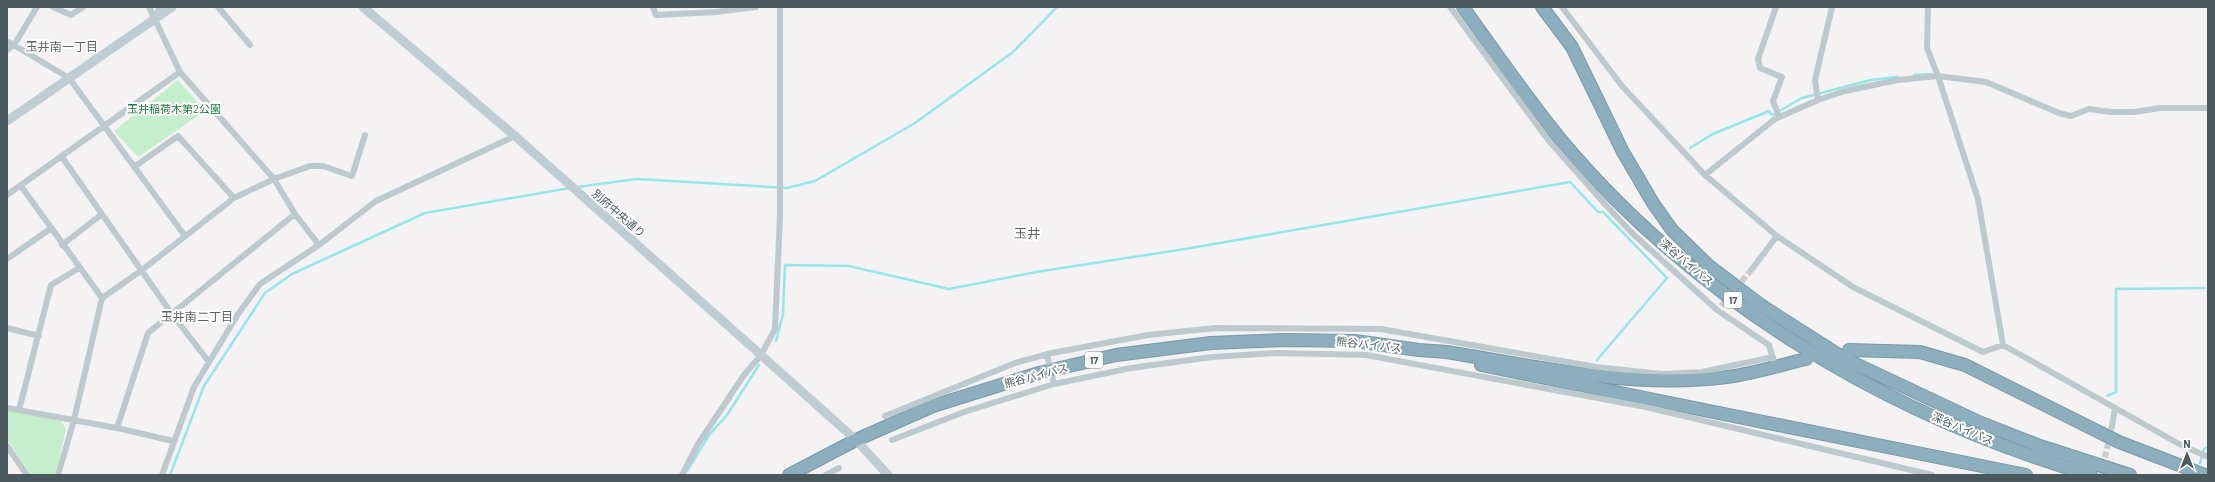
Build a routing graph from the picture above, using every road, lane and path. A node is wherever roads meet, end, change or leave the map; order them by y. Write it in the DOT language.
graph roads {
  1 [pos="37,7"];
  2 [pos="53,7"];
  3 [pos="82,7"];
  4 [pos="150,7"];
  5 [pos="160,7"];
  6 [pos="172,7"];
  7 [pos="218,7"];
  8 [pos="363,7"];
  9 [pos="653,7"];
  10 [pos="756,7"];
  11 [pos="780,7"];
  12 [pos="1450,7"];
  13 [pos="1463,7"];
  14 [pos="1542,7"];
  15 [pos="1562,7"];
  16 [pos="1776,7"];
  17 [pos="1832,7"];
  18 [pos="1928,7"];
  19 [pos="155,19"];
  20 [pos="7,41"];
  21 [pos="14,45"];
  22 [pos="250,46"];
  23 [pos="7,50"];
  24 [pos="180,72"];
  25 [pos="1938,76"];
  26 [pos="69,78"];
  27 [pos="1818,99"];
  28 [pos="2208,108"];
  29 [pos="1779,117"];
  30 [pos="7,120"];
  31 [pos="105,127"];
  32 [pos="365,135"];
  33 [pos="515,136"];
  34 [pos="62,157"];
  35 [pos="134,167"];
  36 [pos="1705,175"];
  37 [pos="274,179"];
  38 [pos="21,186"];
  39 [pos="7,195"];
  40 [pos="234,198"];
  41 [pos="102,214"];
  42 [pos="296,214"];
  43 [pos="50,229"];
  44 [pos="185,236"];
  45 [pos="1777,236"];
  46 [pos="62,245"];
  47 [pos="319,245"];
  48 [pos="7,259"];
  49 [pos="79,268"];
  50 [pos="1752,269"];
  51 [pos="142,270"];
  52 [pos="102,298"];
  53 [pos="172,314"];
  54 [pos="7,328"];
  55 [pos="1216,328"];
  56 [pos="39,336"];
  57 [pos="1214,343"];
  58 [pos="2003,345"];
  59 [pos="1419,350"];
  60 [pos="1849,350"];
  61 [pos="1047,354"];
  62 [pos="761,355"];
  63 [pos="1212,357"];
  64 [pos="1806,359"];
  65 [pos="209,362"];
  66 [pos="1774,362"];
  67 [pos="1051,370"];
  68 [pos="1661,377"];
  69 [pos="1054,384"];
  70 [pos="1646,403"];
  71 [pos="7,408"];
  72 [pos="2116,408"];
  73 [pos="19,410"];
  74 [pos="885,416"];
  75 [pos="74,420"];
  76 [pos="2112,426"];
  77 [pos="118,428"];
  78 [pos="856,440"];
  79 [pos="892,440"];
  80 [pos="174,441"];
  81 [pos="7,446"];
  82 [pos="2208,457"];
  83 [pos="839,468"];
  84 [pos="27,475"];
  85 [pos="60,475"];
  86 [pos="162,475"];
  87 [pos="682,475"];
  88 [pos="789,475"];
  89 [pos="826,475"];
  90 [pos="888,475"];
  91 [pos="1932,475"];
  92 [pos="2026,475"];
  93 [pos="2091,475"];
  94 [pos="2130,475"];
  95 [pos="2206,475"];
  1 -- 21 [label="street"];
  2 -- 3 [label="street"];
  4 -- 19 [label="street"];
  5 -- 19 [label="street"];
  6 -- 19 [label="street"];
  7 -- 22 [label="street"];
  8 -- 33 [label="street, 別府中央通り"];
  9 -- 10 [label="street"];
  11 -- 62 [label="street"];
  12 -- 66 [label="street"];
  13 -- 93 [label="highway, 深谷バイパス / 17"];
  14 -- 94 [label="highway, 深谷バイパス / 17"];
  15 -- 36 [label="street"];
  16 -- 29 [label="street"];
  17 -- 27 [label="street"];
  18 -- 25 [label="street"];
  19 -- 24 [label="street"];
  19 -- 26 [label="street"];
  20 -- 21 [label="street"];
  21 -- 23 [label="street"];
  21 -- 26 [label="street"];
  24 -- 31 [label="street"];
  24 -- 37 [label="street"];
  25 -- 27 [label="street"];
  25 -- 28 [label="street"];
  25 -- 58 [label="street"];
  26 -- 30 [label="street"];
  26 -- 31 [label="street"];
  27 -- 29 [label="street"];
  29 -- 36 [label="street"];
  31 -- 34 [label="street"];
  31 -- 35 [label="street"];
  32 -- 37 [label="street"];
  33 -- 47 [label="street"];
  33 -- 62 [label="street, 別府中央通り"];
  34 -- 38 [label="street"];
  34 -- 41 [label="street"];
  35 -- 40 [label="street"];
  35 -- 44 [label="street"];
  36 -- 45 [label="street"];
  37 -- 40 [label="street"];
  37 -- 42 [label="street"];
  38 -- 39 [label="street"];
  38 -- 43 [label="street"];
  40 -- 44 [label="street"];
  41 -- 46 [label="street"];
  41 -- 51 [label="street"];
  42 -- 47 [label="street"];
  42 -- 53 [label="street"];
  43 -- 46 [label="street"];
  43 -- 48 [label="street"];
  44 -- 51 [label="street"];
  45 -- 50 [label="street"];
  45 -- 58 [label="street"];
  46 -- 49 [label="street"];
  47 -- 65 [label="street"];
  49 -- 52 [label="street"];
  49 -- 56 [label="street"];
  51 -- 52 [label="street"];
  51 -- 53 [label="street"];
  52 -- 75 [label="street"];
  53 -- 65 [label="street"];
  53 -- 77 [label="street"];
  54 -- 56 [label="street"];
  55 -- 57 [label="street"];
  55 -- 61 [label="street"];
  55 -- 68 [label="street"];
  56 -- 73 [label="street"];
  57 -- 59 [label="highway, 熊谷バイパス / 17"];
  57 -- 63 [label="street"];
  57 -- 67 [label="highway, 熊谷バイパス / 17"];
  58 -- 72 [label="street"];
  59 -- 68 [label="highway, 17"];
  59 -- 70 [label="highway, 17"];
  60 -- 95 [label="highway"];
  61 -- 67 [label="street"];
  61 -- 74 [label="street"];
  62 -- 78 [label="street, 別府中央通り"];
  62 -- 87 [label="street"];
  63 -- 69 [label="street"];
  63 -- 70 [label="street"];
  64 -- 66 [label="highway, 17"];
  65 -- 80 [label="street"];
  66 -- 68 [label="highway, 17"];
  67 -- 69 [label="street"];
  67 -- 78 [label="highway, 熊谷バイパス / 17"];
  69 -- 79 [label="street"];
  70 -- 91 [label="street"];
  70 -- 92 [label="highway, 17"];
  71 -- 73 [label="street"];
  72 -- 76 [label="street"];
  72 -- 82 [label="street"];
  73 -- 75 [label="street"];
  75 -- 77 [label="street"];
  75 -- 85 [label="street"];
  77 -- 80 [label="street"];
  78 -- 88 [label="highway, 熊谷バイパス / 17"];
  78 -- 90 [label="street, 別府中央通り"];
  80 -- 86 [label="street"];
  81 -- 84 [label="street"];
  83 -- 89 [label="street"];
}
